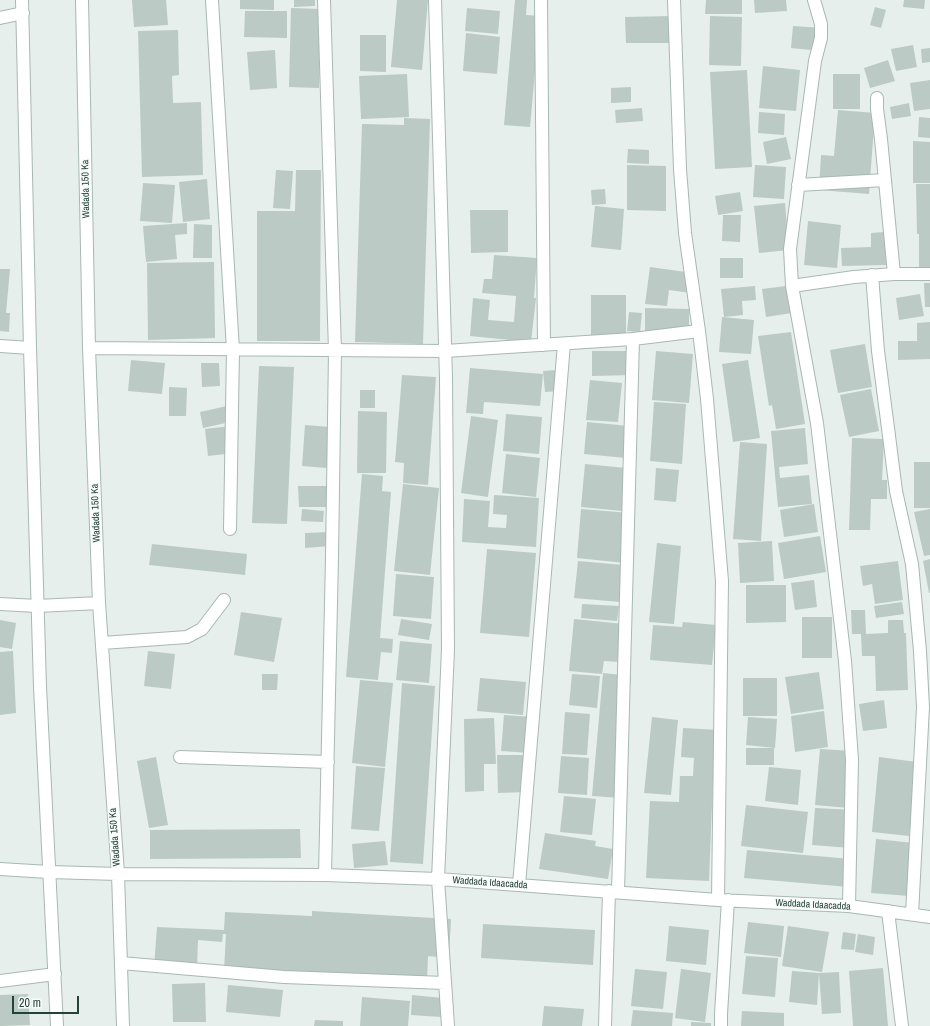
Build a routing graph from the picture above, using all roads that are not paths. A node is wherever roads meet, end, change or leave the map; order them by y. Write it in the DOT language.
graph roads {
  1 [pos="22,0"];
  2 [pos="82,0"];
  3 [pos="212,0"];
  4 [pos="324,0"];
  5 [pos="435,0"];
  6 [pos="541,0"];
  7 [pos="674,0"];
  8 [pos="814,0"];
  9 [pos="23,13"];
  10 [pos="0,18"];
  11 [pos="877,98"];
  12 [pos="885,180"];
  13 [pos="798,185"];
  14 [pos="894,274"];
  15 [pos="930,274"];
  16 [pos="872,275"];
  17 [pos="792,286"];
  18 [pos="699,331"];
  19 [pos="634,339"];
  20 [pos="564,344"];
  21 [pos="544,345"];
  22 [pos="0,346"];
  23 [pos="30,348"];
  24 [pos="89,348"];
  25 [pos="232,350"];
  26 [pos="335,351"];
  27 [pos="445,351"];
  28 [pos="230,529"];
  29 [pos="224,600"];
  30 [pos="99,603"];
  31 [pos="0,604"];
  32 [pos="38,606"];
  33 [pos="102,643"];
  34 [pos="180,757"];
  35 [pos="328,762"];
  36 [pos="0,869"];
  37 [pos="49,872"];
  38 [pos="118,874"];
  39 [pos="325,875"];
  40 [pos="438,879"];
  41 [pos="519,885"];
  42 [pos="613,892"];
  43 [pos="723,900"];
  44 [pos="849,906"];
  45 [pos="888,911"];
  46 [pos="912,914"];
  47 [pos="930,916"];
  48 [pos="121,963"];
  49 [pos="54,974"];
  50 [pos="0,981"];
  51 [pos="445,983"];
  52 [pos="57,1026"];
  53 [pos="123,1026"];
  54 [pos="448,1026"];
  55 [pos="606,1026"];
  56 [pos="722,1026"];
  57 [pos="902,1026"];
  1 -- 9 [label="street"];
  2 -- 24 [label="street, Wadada 150 Ka"];
  3 -- 25 [label="street"];
  4 -- 26 [label="street"];
  5 -- 27 [label="street"];
  6 -- 21 [label="street"];
  7 -- 18 [label="street"];
  8 -- 13 [label="street"];
  9 -- 10 [label="street"];
  9 -- 23 [label="street"];
  11 -- 12 [label="street"];
  12 -- 13 [label="street"];
  12 -- 14 [label="street"];
  13 -- 17 [label="street"];
  14 -- 15 [label="street"];
  14 -- 16 [label="street"];
  16 -- 17 [label="street"];
  16 -- 46 [label="street"];
  17 -- 44 [label="street"];
  18 -- 19 [label="street"];
  18 -- 43 [label="street"];
  19 -- 20 [label="street"];
  19 -- 42 [label="street"];
  20 -- 21 [label="street"];
  20 -- 41 [label="street"];
  21 -- 27 [label="street"];
  22 -- 23 [label="street"];
  23 -- 32 [label="street"];
  24 -- 25 [label="street"];
  24 -- 30 [label="street, Wadada 150 Ka"];
  25 -- 26 [label="street"];
  25 -- 28 [label="street"];
  26 -- 27 [label="street"];
  26 -- 35 [label="street"];
  27 -- 40 [label="street"];
  29 -- 33 [label="street"];
  30 -- 32 [label="street"];
  30 -- 33 [label="street, Wadada 150 Ka"];
  31 -- 32 [label="street"];
  32 -- 37 [label="street"];
  33 -- 38 [label="street, Wadada 150 Ka"];
  34 -- 35 [label="street"];
  35 -- 39 [label="street"];
  36 -- 37 [label="street, Waddada Idaacadda"];
  37 -- 38 [label="street, Waddada Idaacadda"];
  37 -- 49 [label="street"];
  38 -- 39 [label="street, Waddada Idaacadda"];
  38 -- 48 [label="street, Wadada 150 Ka"];
  39 -- 40 [label="street, Waddada Idaacadda"];
  40 -- 41 [label="street, Waddada Idaacadda"];
  40 -- 51 [label="street"];
  41 -- 42 [label="street, Waddada Idaacadda"];
  42 -- 43 [label="street, Waddada Idaacadda"];
  42 -- 55 [label="street"];
  43 -- 44 [label="street, Waddada Idaacadda"];
  43 -- 56 [label="street"];
  44 -- 45 [label="street, Waddada Idaacadda"];
  45 -- 46 [label="street, Waddada Idaacadda"];
  45 -- 57 [label="street"];
  46 -- 47 [label="street, Waddada Idaacadda"];
  48 -- 51 [label="street"];
  48 -- 53 [label="street, Wadada 150 Ka"];
  49 -- 50 [label="street"];
  49 -- 52 [label="street"];
  51 -- 54 [label="street"];
}
